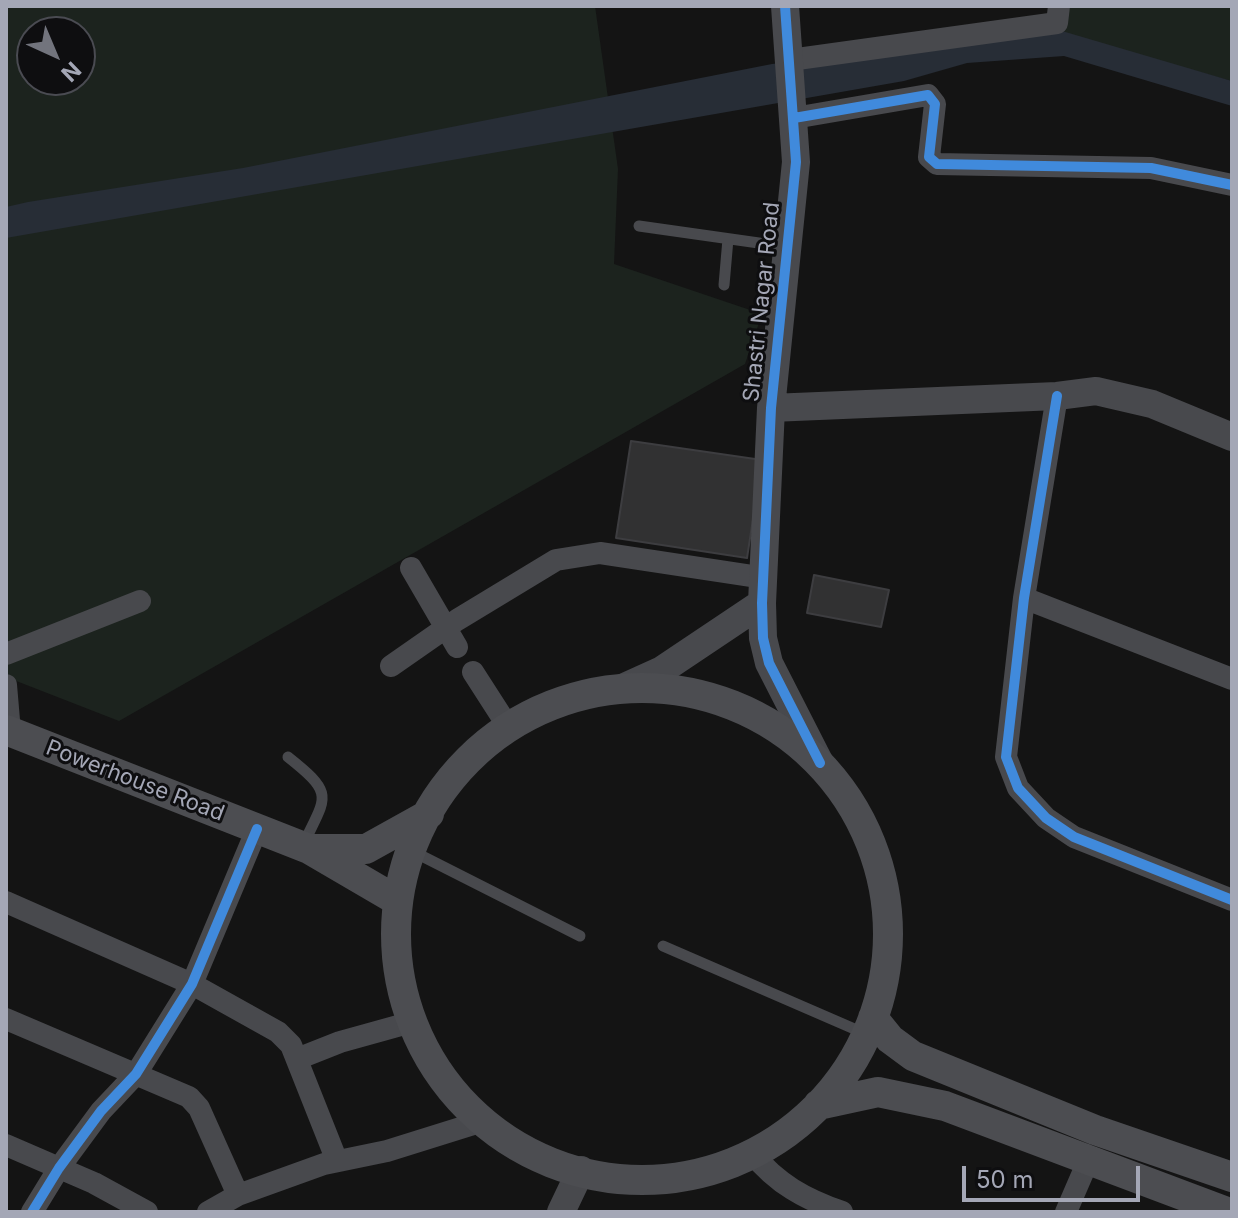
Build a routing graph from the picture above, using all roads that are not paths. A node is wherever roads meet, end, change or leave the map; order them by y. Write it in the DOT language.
graph roads {
  1 [pos="785,6"];
  2 [pos="1059,6"];
  3 [pos="789,52"];
  4 [pos="794,114"];
  5 [pos="1232,185"];
  6 [pos="639,226"];
  7 [pos="728,239"];
  8 [pos="788,247"];
  9 [pos="724,285"];
  10 [pos="1057,396"];
  11 [pos="771,408"];
  12 [pos="1232,437"];
  13 [pos="411,568"];
  14 [pos="763,591"];
  15 [pos="1024,598"];
  16 [pos="140,601"];
  17 [pos="452,638"];
  18 [pos="6,654"];
  19 [pos="391,666"];
  20 [pos="473,672"];
  21 [pos="1232,679"];
  22 [pos="6,685"];
  23 [pos="620,689"];
  24 [pos="509,728"];
  25 [pos="8,731"];
  26 [pos="288,757"];
  27 [pos="820,763"];
  28 [pos="429,814"];
  29 [pos="257,829"];
  30 [pos="306,848"];
  31 [pos="412,851"];
  32 [pos="1232,900"];
  33 [pos="398,901"];
  34 [pos="6,902"];
  35 [pos="580,936"];
  36 [pos="663,946"];
  37 [pos="192,984"];
  38 [pos="6,1019"];
  39 [pos="412,1022"];
  40 [pos="869,1026"];
  41 [pos="297,1059"];
  42 [pos="136,1074"];
  43 [pos="818,1105"];
  44 [pos="483,1121"];
  45 [pos="6,1145"];
  46 [pos="752,1153"];
  47 [pos="337,1161"];
  48 [pos="1088,1161"];
  49 [pos="59,1168"];
  50 [pos="581,1170"];
  51 [pos="1232,1177"];
  52 [pos="238,1195"];
  53 [pos="32,1212"];
  54 [pos="147,1212"];
  55 [pos="208,1212"];
  56 [pos="561,1212"];
  57 [pos="842,1212"];
  58 [pos="1066,1212"];
  59 [pos="1227,1212"];
  1 -- 3 [label="street, Shastri Nagar Road"];
  2 -- 3 [label="street"];
  3 -- 4 [label="street, Shastri Nagar Road"];
  4 -- 5 [label="street"];
  4 -- 8 [label="street, Shastri Nagar Road"];
  6 -- 7 [label="lane"];
  7 -- 8 [label="lane"];
  7 -- 9 [label="lane"];
  8 -- 11 [label="street, Shastri Nagar Road"];
  10 -- 11 [label="street"];
  10 -- 12 [label="street"];
  10 -- 15 [label="street"];
  11 -- 14 [label="street, Shastri Nagar Road"];
  13 -- 17 [label="street"];
  14 -- 17 [label="street"];
  14 -- 23 [label="street"];
  14 -- 27 [label="street, Shastri Nagar Road"];
  15 -- 21 [label="street"];
  15 -- 32 [label="street"];
  16 -- 18 [label="street"];
  17 -- 19 [label="street"];
  20 -- 24 [label="street"];
  22 -- 25 [label="street"];
  23 -- 24 [label="main road"];
  23 -- 27 [label="main road"];
  24 -- 28 [label="main road"];
  25 -- 29 [label="main road, Powerhouse Road"];
  26 -- 30 [label="lane"];
  27 -- 40 [label="main road"];
  28 -- 30 [label="main road"];
  28 -- 31 [label="main road"];
  29 -- 30 [label="main road, Powerhouse Road"];
  29 -- 37 [label="street"];
  30 -- 33 [label="main road"];
  31 -- 33 [label="main road"];
  31 -- 35 [label="lane"];
  33 -- 39 [label="main road"];
  34 -- 37 [label="street"];
  36 -- 40 [label="lane"];
  37 -- 41 [label="street"];
  37 -- 42 [label="street"];
  38 -- 42 [label="street"];
  39 -- 41 [label="street"];
  39 -- 44 [label="main road"];
  40 -- 43 [label="main road"];
  40 -- 51 [label="main road"];
  41 -- 47 [label="street"];
  42 -- 49 [label="street"];
  42 -- 52 [label="street"];
  43 -- 46 [label="main road"];
  43 -- 48 [label="main road"];
  44 -- 47 [label="street"];
  44 -- 50 [label="main road"];
  45 -- 49 [label="street"];
  46 -- 50 [label="main road"];
  46 -- 57 [label="street"];
  47 -- 52 [label="street"];
  48 -- 58 [label="street"];
  48 -- 59 [label="main road"];
  49 -- 53 [label="street"];
  49 -- 54 [label="street"];
  50 -- 56 [label="street"];
  52 -- 55 [label="street"];
}
